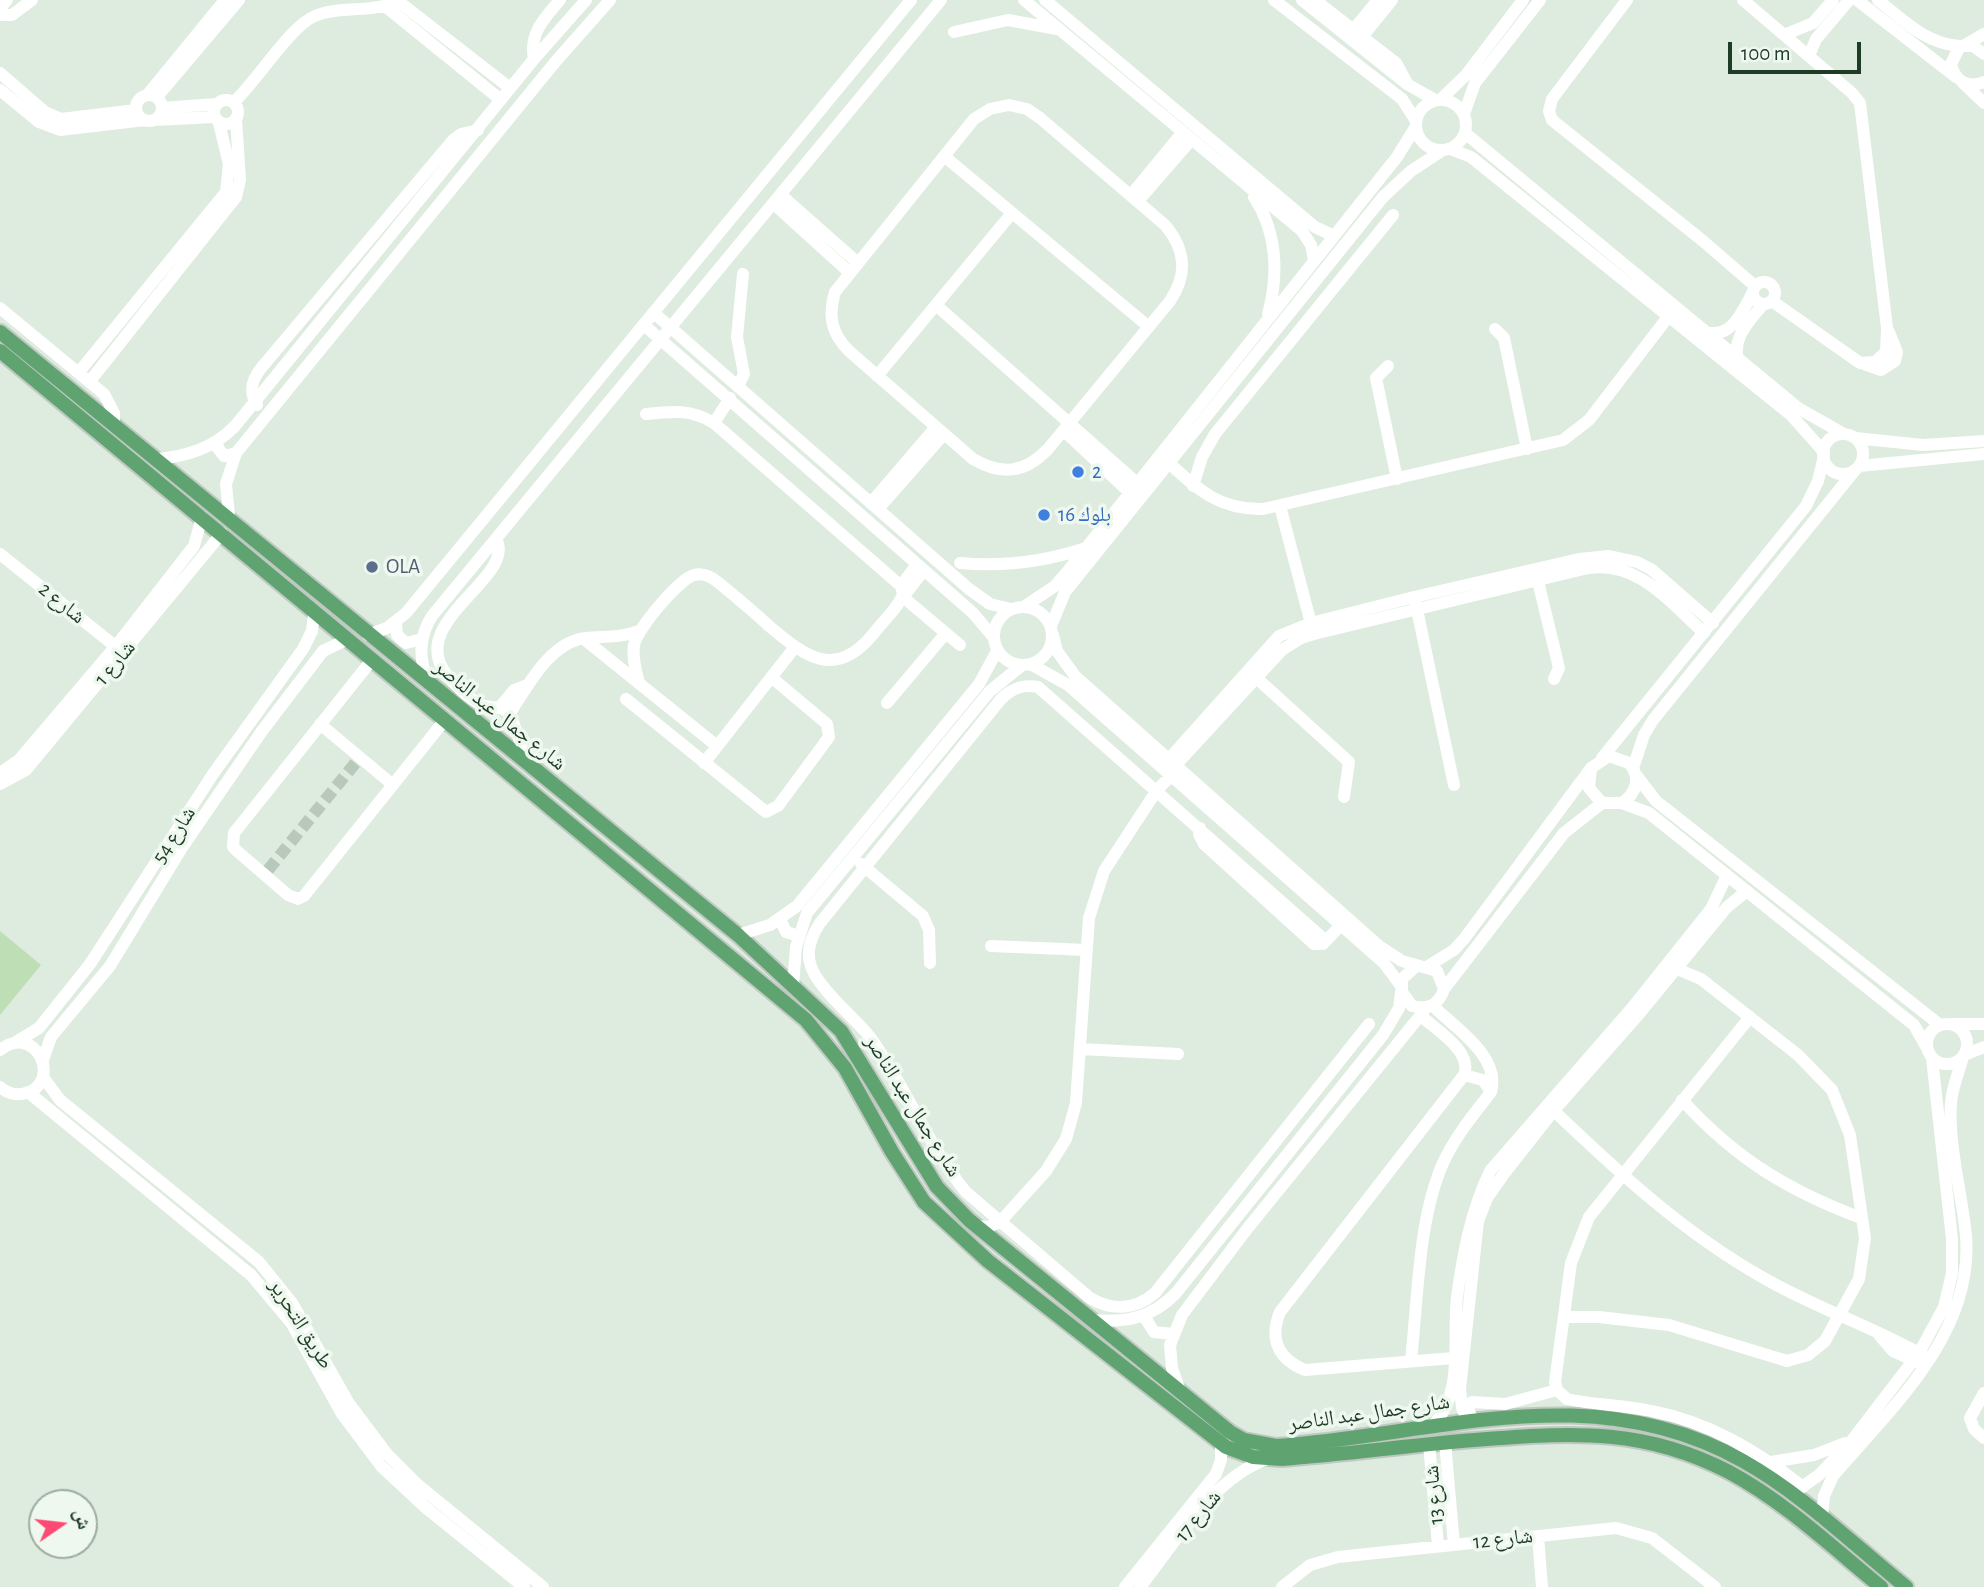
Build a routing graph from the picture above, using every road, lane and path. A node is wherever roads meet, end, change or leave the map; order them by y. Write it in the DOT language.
graph roads {
  1 [pos="7,0"];
  2 [pos="32,0"];
  3 [pos="225,0"];
  4 [pos="239,0"];
  5 [pos="399,0"];
  6 [pos="560,0"];
  7 [pos="586,0"];
  8 [pos="610,0"];
  9 [pos="911,0"];
  10 [pos="941,0"];
  11 [pos="1024,0"];
  12 [pos="1045,0"];
  13 [pos="1274,0"];
  14 [pos="1302,0"];
  15 [pos="1315,0"];
  16 [pos="1378,0"];
  17 [pos="1392,0"];
  18 [pos="1523,0"];
  19 [pos="1540,0"];
  20 [pos="1627,0"];
  21 [pos="1743,0"];
  22 [pos="1833,0"];
  23 [pos="1849,0"];
  24 [pos="1857,0"];
  25 [pos="1878,0"];
  26 [pos="385,6"];
  27 [pos="0,8"];
  28 [pos="0,15"];
  29 [pos="1059,29"];
  30 [pos="954,32"];
  31 [pos="1358,33"];
  32 [pos="1984,34"];
  33 [pos="1784,35"];
  34 [pos="1962,45"];
  35 [pos="455,46"];
  36 [pos="1984,54"];
  37 [pos="1810,56"];
  38 [pos="447,57"];
  39 [pos="534,59"];
  40 [pos="0,73"];
  41 [pos="1959,80"];
  42 [pos="1984,82"];
  43 [pos="1407,83"];
  44 [pos="510,88"];
  45 [pos="0,90"];
  46 [pos="501,100"];
  47 [pos="1438,100"];
  48 [pos="234,102"];
  49 [pos="1984,103"];
  50 [pos="154,108"];
  51 [pos="136,110"];
  52 [pos="1464,114"];
  53 [pos="217,115"];
  54 [pos="236,119"];
  55 [pos="1415,124"];
  56 [pos="478,130"];
  57 [pos="1465,133"];
  58 [pos="1186,136"];
  59 [pos="1446,150"];
  60 [pos="944,156"];
  61 [pos="1248,188"];
  62 [pos="1134,198"];
  63 [pos="777,199"];
  64 [pos="1013,213"];
  65 [pos="1393,215"];
  66 [pos="1334,236"];
  67 [pos="1314,260"];
  68 [pos="854,268"];
  69 [pos="743,274"];
  70 [pos="160,285"];
  71 [pos="1754,289"];
  72 [pos="1768,302"];
  73 [pos="936,305"];
  74 [pos="0,309"];
  75 [pos="654,313"];
  76 [pos="1664,314"];
  77 [pos="1266,320"];
  78 [pos="644,325"];
  79 [pos="1149,327"];
  80 [pos="671,328"];
  81 [pos="1495,329"];
  82 [pos="1705,331"];
  83 [pos="0,332"];
  84 [pos="305,340"];
  85 [pos="662,340"];
  86 [pos="0,351"];
  87 [pos="317,351"];
  88 [pos="1738,359"];
  89 [pos="715,366"];
  90 [pos="1388,366"];
  91 [pos="79,372"];
  92 [pos="705,376"];
  93 [pos="877,376"];
  94 [pos="90,381"];
  95 [pos="738,386"];
  96 [pos="730,398"];
  97 [pos="255,403"];
  98 [pos="1208,404"];
  99 [pos="267,413"];
  100 [pos="646,414"];
  101 [pos="714,423"];
  102 [pos="114,424"];
  103 [pos="1067,427"];
  104 [pos="940,431"];
  105 [pos="1849,436"];
  106 [pos="218,441"];
  107 [pos="1984,441"];
  108 [pos="1527,449"];
  109 [pos="236,453"];
  110 [pos="1824,454"];
  111 [pos="1984,454"];
  112 [pos="158,459"];
  113 [pos="1169,463"];
  114 [pos="1857,468"];
  115 [pos="1397,480"];
  116 [pos="1193,486"];
  117 [pos="1134,488"];
  118 [pos="874,506"];
  119 [pos="1280,506"];
  120 [pos="229,516"];
  121 [pos="202,517"];
  122 [pos="222,533"];
  123 [pos="496,539"];
  124 [pos="1086,548"];
  125 [pos="0,554"];
  126 [pos="960,563"];
  127 [pos="921,567"];
  128 [pos="1537,574"];
  129 [pos="902,591"];
  130 [pos="1416,603"];
  131 [pos="1018,608"];
  132 [pos="314,614"];
  133 [pos="396,623"];
  134 [pos="1313,628"];
  135 [pos="1708,628"];
  136 [pos="1052,630"];
  137 [pos="312,631"];
  138 [pos="639,631"];
  139 [pos="946,633"];
  140 [pos="368,635"];
  141 [pos="422,639"];
  142 [pos="584,639"];
  143 [pos="346,640"];
  144 [pos="995,644"];
  145 [pos="960,645"];
  146 [pos="328,646"];
  147 [pos="795,647"];
  148 [pos="120,650"];
  149 [pos="371,661"];
  150 [pos="1026,665"];
  151 [pos="1252,675"];
  152 [pos="771,677"];
  153 [pos="1554,679"];
  154 [pos="639,683"];
  155 [pos="431,685"];
  156 [pos="626,699"];
  157 [pos="887,703"];
  158 [pos="505,710"];
  159 [pos="677,714"];
  160 [pos="444,721"];
  161 [pos="320,724"];
  162 [pos="664,730"];
  163 [pos="717,746"];
  164 [pos="1602,758"];
  165 [pos="704,763"];
  166 [pos="528,765"];
  167 [pos="1170,768"];
  168 [pos="1591,768"];
  169 [pos="1635,772"];
  170 [pos="0,773"];
  171 [pos="0,784"];
  172 [pos="394,785"];
  173 [pos="1454,785"];
  174 [pos="1157,790"];
  175 [pos="1344,797"];
  176 [pos="1602,803"];
  177 [pos="1622,803"];
  178 [pos="602,825"];
  179 [pos="592,843"];
  180 [pos="630,848"];
  181 [pos="852,856"];
  182 [pos="616,863"];
  183 [pos="865,867"];
  184 [pos="1727,875"];
  185 [pos="1748,891"];
  186 [pos="1715,913"];
  187 [pos="780,919"];
  188 [pos="1340,926"];
  189 [pos="737,935"];
  190 [pos="799,936"];
  191 [pos="991,946"];
  192 [pos="1087,950"];
  193 [pos="1691,951"];
  194 [pos="930,963"];
  195 [pos="1422,966"];
  196 [pos="1677,969"];
  197 [pos="1701,979"];
  198 [pos="793,986"];
  199 [pos="1401,989"];
  200 [pos="1444,989"];
  201 [pos="1427,1009"];
  202 [pos="1750,1017"];
  203 [pos="1369,1024"];
  204 [pos="1984,1024"];
  205 [pos="1945,1025"];
  206 [pos="1454,1026"];
  207 [pos="1444,1038"];
  208 [pos="16,1042"];
  209 [pos="1,1047"];
  210 [pos="1984,1047"];
  211 [pos="1080,1049"];
  212 [pos="1929,1053"];
  213 [pos="1178,1054"];
  214 [pos="1963,1056"];
  215 [pos="43,1060"];
  216 [pos="1335,1066"];
  217 [pos="1464,1075"];
  218 [pos="43,1077"];
  219 [pos="1349,1077"];
  220 [pos="5,1090"];
  221 [pos="29,1092"];
  222 [pos="1490,1092"];
  223 [pos="1682,1100"];
  224 [pos="0,1105"];
  225 [pos="1547,1116"];
  226 [pos="1621,1175"];
  227 [pos="1861,1218"];
  228 [pos="1000,1222"];
  229 [pos="977,1226"];
  230 [pos="1198,1238"];
  231 [pos="1001,1248"];
  232 [pos="1212,1248"];
  233 [pos="1462,1300"];
  234 [pos="1144,1316"];
  235 [pos="1564,1317"];
  236 [pos="1839,1317"];
  237 [pos="1092,1320"];
  238 [pos="1173,1334"];
  239 [pos="1454,1358"];
  240 [pos="1411,1360"];
  241 [pos="1922,1360"];
  242 [pos="1456,1388"];
  243 [pos="1180,1391"];
  244 [pos="1557,1391"];
  245 [pos="1984,1392"];
  246 [pos="1471,1420"];
  247 [pos="1432,1426"];
  248 [pos="1984,1438"];
  249 [pos="1853,1439"];
  250 [pos="1445,1442"];
  251 [pos="1221,1443"];
  252 [pos="1429,1444"];
  253 [pos="1267,1459"];
  254 [pos="1771,1462"];
  255 [pos="1836,1465"];
  256 [pos="1213,1477"];
  257 [pos="1228,1480"];
  258 [pos="1797,1490"];
  259 [pos="1822,1518"];
  260 [pos="1538,1536"];
  261 [pos="1454,1545"];
  262 [pos="1438,1546"];
  263 [pos="524,1587"];
  264 [pos="543,1587"];
  265 [pos="1125,1587"];
  266 [pos="1140,1587"];
  267 [pos="1282,1587"];
  268 [pos="1542,1587"];
  269 [pos="1715,1587"];
  270 [pos="1881,1587"];
  271 [pos="1906,1587"];
  1 -- 27 [label="street"];
  2 -- 28 [label="street"];
  3 -- 50 [label="street"];
  4 -- 50 [label="street"];
  5 -- 26 [label="street"];
  5 -- 35 [label="street"];
  6 -- 39 [label="street"];
  7 -- 39 [label="street"];
  8 -- 87 [label="street"];
  9 -- 75 [label="street"];
  10 -- 63 [label="street"];
  11 -- 29 [label="street"];
  12 -- 66 [label="street"];
  13 -- 55 [label="street"];
  14 -- 43 [label="street"];
  15 -- 31 [label="street"];
  16 -- 31 [label="street"];
  17 -- 31 [label="street"];
  18 -- 47 [label="street"];
  19 -- 52 [label="street"];
  20 -- 71 [label="street"];
  21 -- 33 [label="street"];
  22 -- 33 [label="street"];
  23 -- 37 [label="street"];
  24 -- 41 [label="street"];
  25 -- 34 [label="street"];
  26 -- 38 [label="street"];
  26 -- 48 [label="street"];
  29 -- 30 [label="street"];
  29 -- 58 [label="street"];
  31 -- 43 [label="street"];
  32 -- 34 [label="street"];
  33 -- 37 [label="street"];
  34 -- 36 [label="street"];
  34 -- 41 [label="street"];
  35 -- 38 [label="street"];
  35 -- 44 [label="street"];
  37 -- 72 [label="street"];
  38 -- 46 [label="street"];
  39 -- 44 [label="street"];
  40 -- 51 [label="street"];
  41 -- 42 [label="street"];
  41 -- 49 [label="street"];
  43 -- 47 [label="street"];
  44 -- 46 [label="street"];
  45 -- 50 [label="street"];
  46 -- 56 [label="street"];
  47 -- 52 [label="street"];
  47 -- 55 [label="street"];
  48 -- 53 [label="street"];
  48 -- 54 [label="street"];
  50 -- 51 [label="street"];
  50 -- 51 [label="street"];
  50 -- 53 [label="street"];
  52 -- 57 [label="street"];
  53 -- 54 [label="street"];
  53 -- 70 [label="street"];
  54 -- 70 [label="street"];
  55 -- 59 [label="street"];
  55 -- 66 [label="street"];
  56 -- 84 [label="street"];
  56 -- 97 [label="street"];
  57 -- 59 [label="street"];
  57 -- 82 [label="street"];
  58 -- 61 [label="street"];
  58 -- 62 [label="street"];
  59 -- 76 [label="street"];
  59 -- 98 [label="street"];
  60 -- 62 [label="street"];
  60 -- 64 [label="street"];
  60 -- 68 [label="street"];
  61 -- 67 [label="street"];
  61 -- 77 [label="street"];
  62 -- 79 [label="street"];
  63 -- 68 [label="street"];
  63 -- 80 [label="street"];
  64 -- 73 [label="street"];
  64 -- 79 [label="street"];
  65 -- 116 [label="street"];
  66 -- 67 [label="street"];
  67 -- 77 [label="street"];
  68 -- 93 [label="street"];
  69 -- 95 [label="street"];
  70 -- 91 [label="street"];
  70 -- 94 [label="street"];
  71 -- 72 [label="street"];
  71 -- 72 [label="street"];
  71 -- 82 [label="street"];
  72 -- 88 [label="street"];
  73 -- 93 [label="street"];
  73 -- 103 [label="street"];
  74 -- 91 [label="street"];
  75 -- 78 [label="street"];
  75 -- 80 [label="street"];
  76 -- 108 [label="street"];
  76 -- 110 [label="street"];
  77 -- 98 [label="street"];
  78 -- 85 [label="street"];
  78 -- 133 [label="street"];
  79 -- 103 [label="street"];
  80 -- 85 [label="street"];
  80 -- 89 [label="street"];
  81 -- 108 [label="street"];
  82 -- 88 [label="street"];
  83 -- 102 [label="main road, شارع جمال عبد الناصر"];
  84 -- 87 [label="street"];
  84 -- 97 [label="street"];
  85 -- 92 [label="street"];
  85 -- 123 [label="street"];
  86 -- 121 [label="main road, شارع جمال عبد الناصر"];
  87 -- 99 [label="street"];
  88 -- 105 [label="street"];
  89 -- 92 [label="street"];
  89 -- 95 [label="street"];
  90 -- 115 [label="street"];
  91 -- 94 [label="street"];
  92 -- 96 [label="street"];
  93 -- 104 [label="street"];
  94 -- 102 [label="street"];
  95 -- 118 [label="street"];
  96 -- 101 [label="street"];
  96 -- 127 [label="street"];
  97 -- 99 [label="street"];
  97 -- 106 [label="street"];
  98 -- 113 [label="street"];
  98 -- 117 [label="street"];
  99 -- 109 [label="street"];
  100 -- 101 [label="street"];
  101 -- 129 [label="street"];
  102 -- 112 [label="main road, شارع جمال عبد الناصر"];
  103 -- 104 [label="street"];
  103 -- 117 [label="street"];
  104 -- 118 [label="street"];
  105 -- 107 [label="street"];
  105 -- 110 [label="street"];
  105 -- 114 [label="street"];
  106 -- 109 [label="street"];
  106 -- 112 [label="street"];
  108 -- 115 [label="street"];
  109 -- 120 [label="street"];
  110 -- 114 [label="street"];
  110 -- 135 [label="street"];
  111 -- 114 [label="street"];
  112 -- 120 [label="main road, شارع جمال عبد الناصر"];
  113 -- 116 [label="street"];
  113 -- 136 [label="street"];
  114 -- 169 [label="street"];
  115 -- 119 [label="street"];
  116 -- 119 [label="street"];
  117 -- 124 [label="street"];
  118 -- 131 [label="street"];
  119 -- 134 [label="street"];
  120 -- 140 [label="main road, شارع جمال عبد الناصر"];
  121 -- 122 [label="main road, شارع جمال عبد الناصر"];
  121 -- 148 [label="street, شارع 1"];
  122 -- 132 [label="main road, شارع جمال عبد الناصر"];
  122 -- 148 [label="street, شارع 1"];
  123 -- 141 [label="street"];
  123 -- 158 [label="street"];
  124 -- 126 [label="street"];
  124 -- 131 [label="street"];
  125 -- 148 [label="street, شارع 2"];
  127 -- 129 [label="street"];
  127 -- 144 [label="street"];
  128 -- 130 [label="street"];
  128 -- 135 [label="street"];
  128 -- 153 [label="street"];
  129 -- 139 [label="street"];
  129 -- 147 [label="street"];
  130 -- 134 [label="street"];
  130 -- 173 [label="street"];
  131 -- 136 [label="street"];
  131 -- 144 [label="street"];
  132 -- 137 [label="street, شارع 54"];
  132 -- 143 [label="main road, شارع جمال عبد الناصر"];
  133 -- 140 [label="street"];
  133 -- 141 [label="street"];
  134 -- 151 [label="street"];
  135 -- 164 [label="street"];
  136 -- 150 [label="street"];
  136 -- 167 [label="street"];
  137 -- 146 [label="street"];
  137 -- 208 [label="street, شارع 54"];
  138 -- 142 [label="street"];
  138 -- 147 [label="street"];
  138 -- 154 [label="street"];
  139 -- 145 [label="street"];
  139 -- 157 [label="street"];
  140 -- 155 [label="main road, شارع جمال عبد الناصر"];
  141 -- 155 [label="street"];
  142 -- 154 [label="street"];
  142 -- 158 [label="street"];
  143 -- 146 [label="street"];
  143 -- 149 [label="main road, شارع جمال عبد الناصر"];
  144 -- 150 [label="street"];
  144 -- 187 [label="street"];
  146 -- 215 [label="street, شارع 54"];
  147 -- 152 [label="street"];
  148 -- 170 [label="street, شارع 1"];
  148 -- 171 [label="street, شارع 1"];
  149 -- 160 [label="main road, شارع جمال عبد الناصر"];
  149 -- 161 [label="street"];
  150 -- 167 [label="street"];
  150 -- 181 [label="street"];
  151 -- 167 [label="street"];
  151 -- 175 [label="street"];
  152 -- 163 [label="street"];
  152 -- 165 [label="street"];
  154 -- 159 [label="street"];
  155 -- 166 [label="main road, شارع جمال عبد الناصر"];
  156 -- 162 [label="street"];
  158 -- 166 [label="street"];
  159 -- 162 [label="street"];
  159 -- 163 [label="street"];
  160 -- 172 [label="street"];
  160 -- 179 [label="main road, شارع جمال عبد الناصر"];
  161 -- 172 [label="street"];
  161 -- 172 [label="street"];
  162 -- 165 [label="street"];
  163 -- 165 [label="street"];
  164 -- 168 [label="street"];
  164 -- 169 [label="street"];
  166 -- 178 [label="main road, شارع جمال عبد الناصر"];
  167 -- 174 [label="street"];
  167 -- 188 [label="street"];
  167 -- 195 [label="street"];
  168 -- 176 [label="street"];
  168 -- 195 [label="street"];
  169 -- 177 [label="street"];
  169 -- 205 [label="street"];
  174 -- 183 [label="street"];
  174 -- 188 [label="street"];
  174 -- 192 [label="street"];
  176 -- 177 [label="street"];
  176 -- 200 [label="street"];
  177 -- 184 [label="street"];
  178 -- 179 [label="main road"];
  178 -- 180 [label="main road, شارع جمال عبد الناصر"];
  179 -- 182 [label="main road, شارع جمال عبد الناصر"];
  180 -- 182 [label="main road"];
  180 -- 189 [label="main road, شارع جمال عبد الناصر"];
  181 -- 183 [label="street"];
  181 -- 190 [label="street"];
  182 -- 251 [label="main road, شارع جمال عبد الناصر"];
  183 -- 194 [label="street"];
  183 -- 228 [label="street"];
  184 -- 185 [label="street"];
  184 -- 186 [label="street"];
  185 -- 186 [label="street"];
  185 -- 212 [label="street"];
  186 -- 193 [label="street"];
  186 -- 225 [label="street"];
  187 -- 189 [label="street"];
  187 -- 190 [label="street"];
  188 -- 199 [label="street"];
  189 -- 198 [label="main road, شارع جمال عبد الناصر"];
  190 -- 198 [label="street"];
  191 -- 192 [label="street"];
  192 -- 211 [label="street"];
  193 -- 196 [label="street"];
  193 -- 197 [label="street"];
  195 -- 199 [label="street"];
  195 -- 200 [label="street"];
  196 -- 197 [label="street"];
  196 -- 225 [label="street"];
  197 -- 202 [label="street"];
  198 -- 229 [label="main road, شارع جمال عبد الناصر"];
  199 -- 201 [label="street"];
  199 -- 219 [label="street"];
  200 -- 201 [label="street"];
  201 -- 206 [label="street"];
  201 -- 207 [label="street"];
  201 -- 238 [label="street"];
  202 -- 223 [label="street"];
  202 -- 227 [label="street"];
  203 -- 216 [label="street"];
  204 -- 205 [label="street"];
  205 -- 212 [label="street"];
  205 -- 214 [label="street"];
  206 -- 207 [label="street"];
  206 -- 222 [label="street"];
  207 -- 217 [label="street"];
  208 -- 209 [label="street, شارع 54"];
  208 -- 215 [label="street"];
  210 -- 214 [label="street"];
  211 -- 213 [label="street"];
  211 -- 228 [label="street"];
  212 -- 214 [label="street"];
  212 -- 241 [label="street"];
  214 -- 241 [label="street"];
  215 -- 218 [label="street"];
  216 -- 219 [label="street"];
  216 -- 230 [label="street"];
  217 -- 222 [label="street"];
  217 -- 240 [label="street"];
  218 -- 221 [label="street"];
  218 -- 264 [label="street, طريق التحرير"];
  219 -- 232 [label="street"];
  220 -- 221 [label="street"];
  220 -- 224 [label="street"];
  221 -- 263 [label="street, طريق التحرير"];
  222 -- 240 [label="street"];
  223 -- 226 [label="street"];
  223 -- 227 [label="street"];
  225 -- 226 [label="street"];
  225 -- 233 [label="street"];
  226 -- 235 [label="street"];
  226 -- 236 [label="street"];
  227 -- 236 [label="street"];
  228 -- 229 [label="street"];
  228 -- 230 [label="street"];
  228 -- 231 [label="street"];
  229 -- 231 [label="main road, شارع جمال عبد الناصر"];
  230 -- 232 [label="street"];
  231 -- 237 [label="main road, شارع جمال عبد الناصر"];
  232 -- 234 [label="street"];
  233 -- 239 [label="street"];
  233 -- 242 [label="street"];
  234 -- 237 [label="street"];
  234 -- 238 [label="street"];
  235 -- 236 [label="street"];
  235 -- 244 [label="street"];
  236 -- 241 [label="street"];
  237 -- 243 [label="main road, شارع جمال عبد الناصر"];
  238 -- 243 [label="street"];
  239 -- 240 [label="street"];
  239 -- 242 [label="street"];
  241 -- 249 [label="street"];
  241 -- 255 [label="street"];
  242 -- 246 [label="street"];
  242 -- 247 [label="street"];
  243 -- 247 [label="main road, شارع جمال عبد الناصر"];
  244 -- 246 [label="street"];
  244 -- 254 [label="street"];
  245 -- 248 [label="street"];
  246 -- 247 [label="main road, شارع جمال عبد الناصر"];
  246 -- 258 [label="main road, شارع جمال عبد الناصر"];
  249 -- 254 [label="street"];
  249 -- 255 [label="street"];
  250 -- 252 [label="main road, شارع جمال عبد الناصر"];
  250 -- 261 [label="street, شارع 13"];
  250 -- 270 [label="main road, شارع جمال عبد الناصر"];
  251 -- 253 [label="main road, شارع جمال عبد الناصر"];
  251 -- 256 [label="street, شارع 17"];
  252 -- 253 [label="main road, شارع جمال عبد الناصر"];
  252 -- 262 [label="street, شارع 13"];
  253 -- 257 [label="street, شارع 17"];
  254 -- 258 [label="street"];
  255 -- 258 [label="street"];
  255 -- 259 [label="street"];
  256 -- 257 [label="street"];
  256 -- 265 [label="street, شارع 17"];
  257 -- 266 [label="street, شارع 17"];
  258 -- 259 [label="main road, شارع جمال عبد الناصر"];
  259 -- 271 [label="main road, شارع جمال عبد الناصر"];
  260 -- 261 [label="street, شارع 12"];
  260 -- 268 [label="street"];
  260 -- 269 [label="street, شارع 12"];
  261 -- 262 [label="street, شارع 12"];
  262 -- 267 [label="street, شارع 12"];
}
